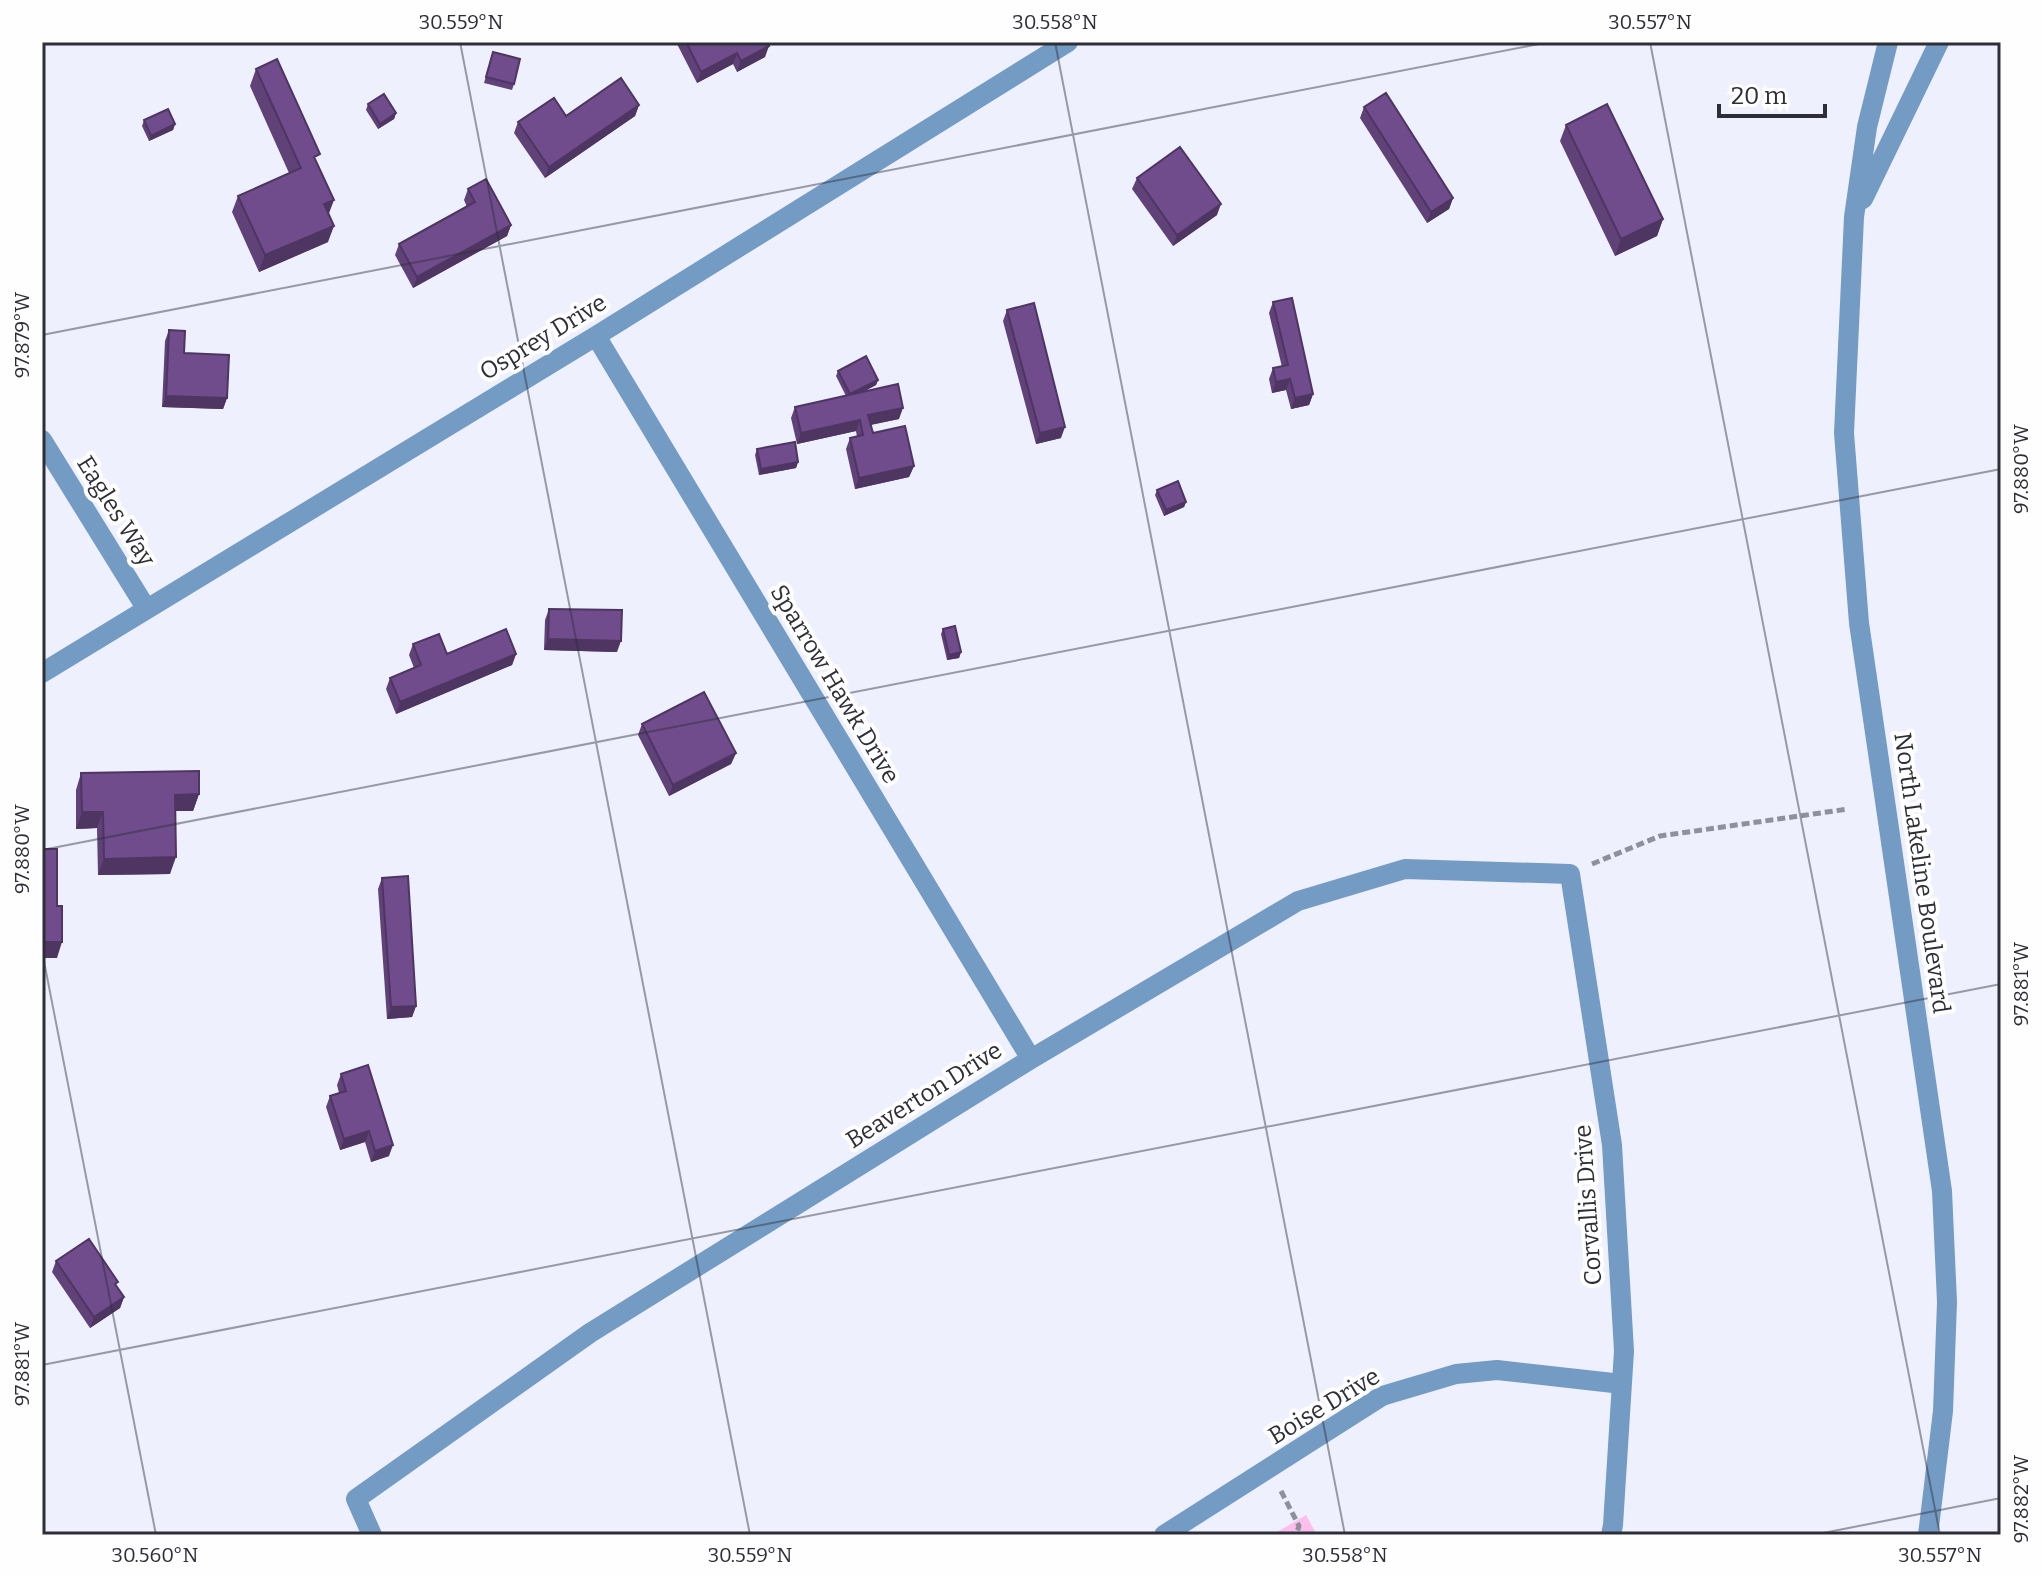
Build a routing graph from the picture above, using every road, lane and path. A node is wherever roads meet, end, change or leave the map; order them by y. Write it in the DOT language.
graph roads {
  1 [pos="1068,42"];
  2 [pos="1888,42"];
  3 [pos="1939,42"];
  4 [pos="1854,217"];
  5 [pos="596,336"];
  6 [pos="42,440"];
  7 [pos="146,608"];
  8 [pos="42,673"];
  9 [pos="1848,809"];
  10 [pos="1570,874"];
  11 [pos="1031,1059"];
  12 [pos="1622,1384"];
  13 [pos="1268,1469"];
  14 [pos="372,1535"];
  15 [pos="1164,1535"];
  16 [pos="1296,1535"];
  17 [pos="1611,1535"];
  18 [pos="1928,1535"];
  1 -- 5 [label="street, Osprey Drive"];
  2 -- 4 [label="street, North Lakeline Boulevard"];
  3 -- 4 [label="street, North Lakeline Boulevard"];
  4 -- 18 [label="street, North Lakeline Boulevard"];
  5 -- 7 [label="street, Osprey Drive"];
  5 -- 11 [label="street, Sparrow Hawk Drive"];
  6 -- 7 [label="street, Eagles Way"];
  7 -- 8 [label="street, Osprey Drive"];
  9 -- 10 [label="path"];
  10 -- 11 [label="street, Beaverton Drive"];
  10 -- 12 [label="street, Corvallis Drive"];
  11 -- 14 [label="street, Beaverton Drive"];
  12 -- 13 [label="street, Boise Drive"];
  12 -- 17 [label="street, Corvallis Drive"];
  13 -- 15 [label="street, Boise Drive"];
  13 -- 16 [label="path"];
}
